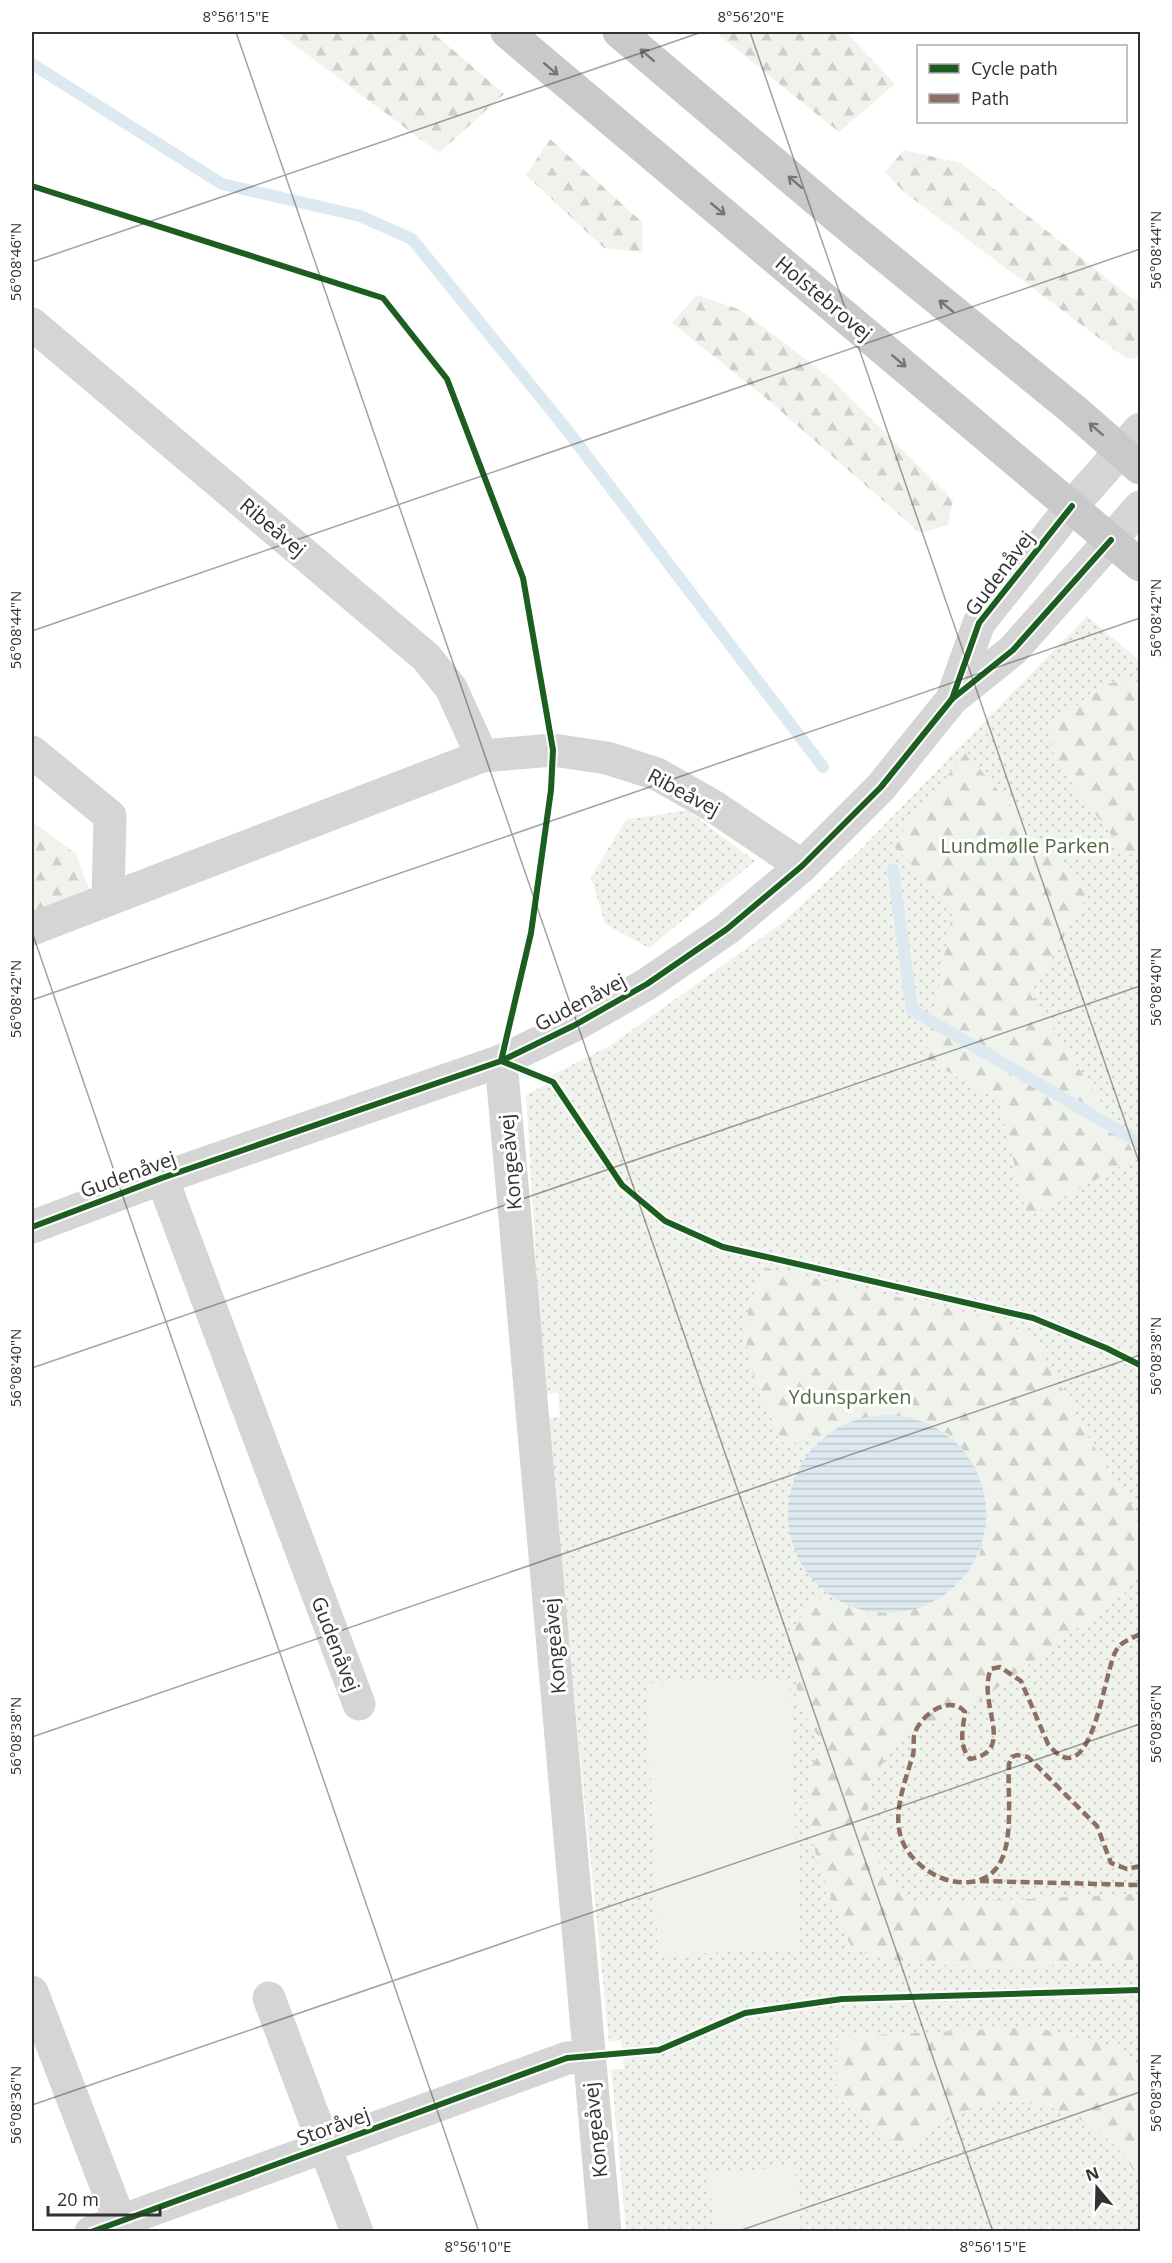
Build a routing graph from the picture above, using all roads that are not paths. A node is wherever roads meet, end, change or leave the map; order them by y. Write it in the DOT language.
graph roads {
  1 [pos="507,32"];
  2 [pos="619,32"];
  3 [pos="32,324"];
  4 [pos="1134,449"];
  5 [pos="1072,506"];
  6 [pos="1140,507"];
  7 [pos="1110,540"];
  8 [pos="1140,565"];
  9 [pos="952,699"];
  10 [pos="32,752"];
  11 [pos="482,756"];
  12 [pos="802,866"];
  13 [pos="108,900"];
  14 [pos="32,929"];
  15 [pos="501,1061"];
  16 [pos="162,1178"];
  17 [pos="32,1227"];
  18 [pos="359,1704"];
  19 [pos="32,1992"];
  20 [pos="269,1998"];
  21 [pos="588,2057"];
  22 [pos="326,2146"];
  23 [pos="112,2228"];
  24 [pos="357,2232"];
  25 [pos="605,2232"];
  1 -- 5 [label="main road, Holstebrovej, one-way"];
  4 -- 2 [label="main road, one-way"];
  3 -- 11 [label="street, Ribeåvej"];
  4 -- 5 [label="street, Gudenåvej"];
  5 -- 7 [label="main road, Holstebrovej"];
  5 -- 9 [label="street, Gudenåvej"];
  6 -- 7 [label="street, Gudenåvej"];
  7 -- 8 [label="main road, Holstebrovej"];
  7 -- 9 [label="street, Gudenåvej"];
  9 -- 12 [label="street, Gudenåvej"];
  10 -- 13 [label="street"];
  11 -- 12 [label="street, Ribeåvej"];
  11 -- 13 [label="street, Ribeåvej"];
  12 -- 15 [label="street, Gudenåvej"];
  13 -- 14 [label="street, Ribeåvej"];
  15 -- 16 [label="street, Gudenåvej"];
  15 -- 21 [label="street, Kongeåvej"];
  16 -- 17 [label="street, Gudenåvej"];
  16 -- 18 [label="street, Gudenåvej"];
  19 -- 23 [label="street, Storåvej"];
  20 -- 22 [label="street, Storåvej"];
  21 -- 22 [label="street, Storåvej"];
  21 -- 25 [label="street, Kongeåvej"];
  22 -- 23 [label="street, Storåvej"];
  22 -- 24 [label="street, Storåvej"];
}
